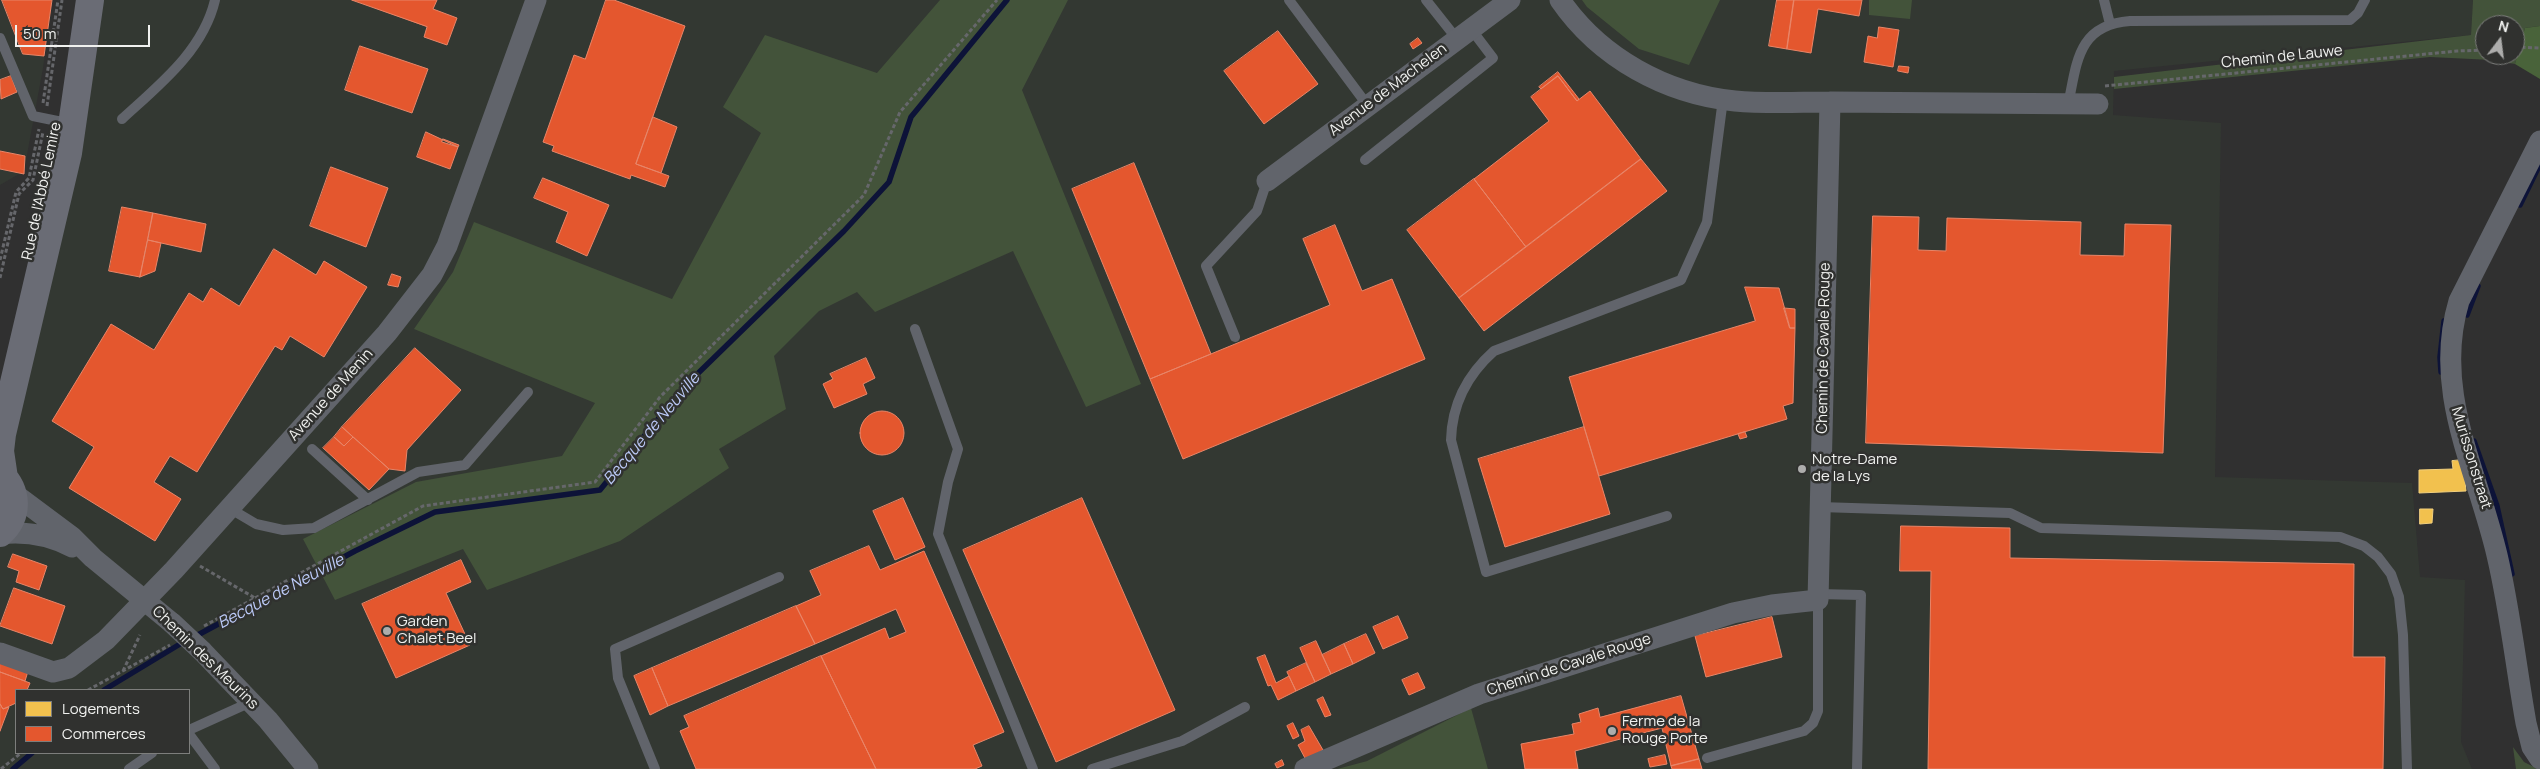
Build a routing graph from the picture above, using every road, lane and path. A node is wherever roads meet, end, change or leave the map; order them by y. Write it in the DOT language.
graph roads {
  1 [pos="62,0"];
  2 [pos="73,0"];
  3 [pos="90,0"];
  4 [pos="215,0"];
  5 [pos="536,0"];
  6 [pos="998,0"];
  7 [pos="1289,0"];
  8 [pos="1426,0"];
  9 [pos="1510,0"];
  10 [pos="1560,0"];
  11 [pos="2104,0"];
  12 [pos="2365,0"];
  13 [pos="2110,24"];
  14 [pos="1464,34"];
  15 [pos="0,38"];
  16 [pos="2525,47"];
  17 [pos="2540,48"];
  18 [pos="2475,50"];
  19 [pos="1723,100"];
  20 [pos="1830,102"];
  21 [pos="2098,104"];
  22 [pos="2068,105"];
  23 [pos="1368,106"];
  24 [pos="122,119"];
  25 [pos="58,121"];
  26 [pos="2540,141"];
  27 [pos="1365,160"];
  28 [pos="1267,181"];
  29 [pos="0,278"];
  30 [pos="915,329"];
  31 [pos="1236,337"];
  32 [pos="0,381"];
  33 [pos="528,392"];
  34 [pos="312,448"];
  35 [pos="6,482"];
  36 [pos="368,500"];
  37 [pos="1820,507"];
  38 [pos="229,508"];
  39 [pos="1667,516"];
  40 [pos="0,534"];
  41 [pos="185,557"];
  42 [pos="93,558"];
  43 [pos="779,577"];
  44 [pos="1818,597"];
  45 [pos="255,598"];
  46 [pos="144,599"];
  47 [pos="197,630"];
  48 [pos="172,634"];
  49 [pos="0,653"];
  50 [pos="90,689"];
  51 [pos="251,702"];
  52 [pos="1245,707"];
  53 [pos="190,730"];
  54 [pos="190,735"];
  55 [pos="20,754"];
  56 [pos="151,754"];
  57 [pos="1706,758"];
  58 [pos="2540,759"];
  59 [pos="1310,767"];
  60 [pos="2,769"];
  61 [pos="129,769"];
  62 [pos="215,769"];
  63 [pos="308,769"];
  64 [pos="655,769"];
  65 [pos="1034,769"];
  66 [pos="1092,769"];
  67 [pos="1856,769"];
  68 [pos="2407,769"];
  1 -- 25 [label="path"];
  2 -- 25 [label="main road, Rue de l'Abbé Lemire"];
  3 -- 25 [label="main road, Rue de l'Abbé Lemire"];
  4 -- 24 [label="lane"];
  5 -- 38 [label="street, Avenue de Menin"];
  6 -- 45 [label="path"];
  7 -- 23 [label="lane"];
  8 -- 14 [label="lane"];
  9 -- 14 [label="street, Avenue de Machelen"];
  10 -- 19 [label="street"];
  11 -- 13 [label="lane"];
  12 -- 13 [label="lane"];
  13 -- 22 [label="lane"];
  14 -- 23 [label="street, Avenue de Machelen"];
  14 -- 27 [label="lane"];
  15 -- 25 [label="lane"];
  16 -- 17 [label="path"];
  18 -- 21 [label="path, Chemin de Lauwe"];
  19 -- 20 [label="street"];
  19 -- 39 [label="lane"];
  20 -- 22 [label="street"];
  20 -- 37 [label="street, Chemin de Cavale Rouge"];
  21 -- 22 [label="street"];
  23 -- 28 [label="street, Avenue de Machelen"];
  25 -- 29 [label="path"];
  25 -- 32 [label="main road, Rue de l'Abbé Lemire"];
  25 -- 35 [label="main road, Rue de l'Abbé Lemire"];
  26 -- 58 [label="street, Murissonstraat"];
  28 -- 31 [label="lane"];
  30 -- 65 [label="lane"];
  33 -- 36 [label="lane"];
  34 -- 36 [label="lane"];
  35 -- 40 [label="main road, Rue de l'Abbé Lemire"];
  35 -- 42 [label="street, Chemin des Meurins"];
  36 -- 38 [label="lane"];
  37 -- 44 [label="street, Chemin de Cavale Rouge"];
  37 -- 68 [label="lane"];
  38 -- 41 [label="street, Avenue de Menin"];
  40 -- 42 [label="street, Chemin des Meurins"];
  41 -- 45 [label="path"];
  41 -- 46 [label="street, Avenue de Menin"];
  42 -- 46 [label="street, Chemin des Meurins"];
  43 -- 64 [label="lane"];
  44 -- 57 [label="lane"];
  44 -- 59 [label="street, Chemin de Cavale Rouge"];
  44 -- 67 [label="lane"];
  45 -- 47 [label="path"];
  46 -- 48 [label="street, Chemin des Meurins"];
  46 -- 49 [label="street, Avenue de Menin"];
  48 -- 50 [label="path"];
  48 -- 51 [label="street, Chemin des Meurins, bridge"];
  51 -- 53 [label="lane"];
  51 -- 63 [label="street, Chemin des Meurins"];
  52 -- 66 [label="lane"];
  54 -- 62 [label="lane"];
  55 -- 60 [label="path"];
  56 -- 61 [label="lane"];
}
